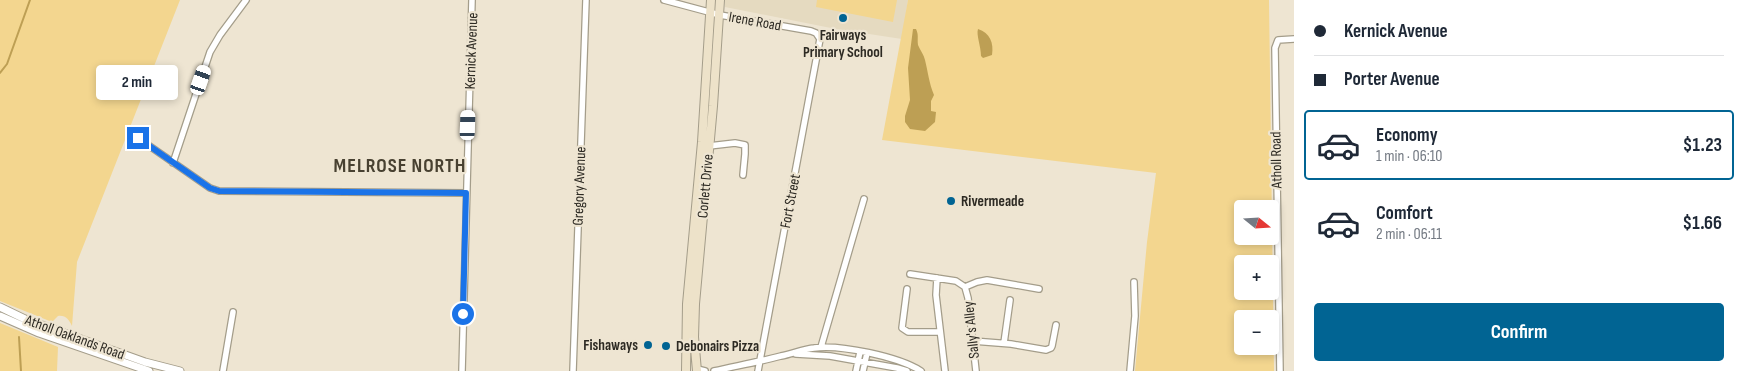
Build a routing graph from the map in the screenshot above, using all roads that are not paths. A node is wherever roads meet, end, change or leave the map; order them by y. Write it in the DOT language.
graph roads {
  1 [pos="246,0"];
  2 [pos="472,0"];
  3 [pos="586,0"];
  4 [pos="664,0"];
  5 [pos="711,0"];
  6 [pos="720,0"];
  7 [pos="710,12"];
  8 [pos="720,14"];
  9 [pos="816,33"];
  10 [pos="1294,39"];
  11 [pos="138,138"];
  12 [pos="709,146"];
  13 [pos="172,163"];
  14 [pos="743,175"];
  15 [pos="466,193"];
  16 [pos="864,199"];
  17 [pos="910,274"];
  18 [pos="937,278"];
  19 [pos="1134,282"];
  20 [pos="965,287"];
  21 [pos="907,289"];
  22 [pos="1039,290"];
  23 [pos="1010,300"];
  24 [pos="0,307"];
  25 [pos="234,312"];
  26 [pos="0,316"];
  27 [pos="1056,324"];
  28 [pos="940,332"];
  29 [pos="973,341"];
  30 [pos="1004,343"];
  31 [pos="821,347"];
  32 [pos="864,352"];
  33 [pos="791,354"];
  34 [pos="759,362"];
  35 [pos="862,362"];
  36 [pos="896,369"];
  37 [pos="149,371"];
  38 [pos="180,371"];
  39 [pos="223,371"];
  40 [pos="462,371"];
  41 [pos="573,371"];
  42 [pos="687,371"];
  43 [pos="700,371"];
  44 [pos="714,371"];
  45 [pos="758,371"];
  46 [pos="856,371"];
  47 [pos="863,371"];
  48 [pos="907,371"];
  49 [pos="921,371"];
  50 [pos="945,371"];
  51 [pos="976,371"];
  52 [pos="1130,371"];
  53 [pos="1280,371"];
  1 -- 13 [label="street"];
  2 -- 15 [label="street, Kernick Avenue"];
  3 -- 41 [label="street, Gregory Avenue"];
  4 -- 7 [label="street, Irene Road"];
  5 -- 7 [label="main road, Corlett Drive"];
  6 -- 8 [label="main road, Corlett Drive"];
  7 -- 8 [label="street, Irene Road"];
  7 -- 42 [label="main road, Corlett Drive"];
  8 -- 9 [label="street, Irene Road"];
  8 -- 12 [label="main road, Corlett Drive"];
  9 -- 34 [label="street, Fort Street"];
  10 -- 53 [label="street, Atholl Road"];
  11 -- 13 [label="street"];
  12 -- 14 [label="street"];
  12 -- 43 [label="main road, Corlett Drive"];
  13 -- 15 [label="street"];
  15 -- 40 [label="street, Kernick Avenue"];
  16 -- 31 [label="street"];
  17 -- 18 [label="street, Sally's Alley"];
  18 -- 20 [label="street, Sally's Alley"];
  18 -- 28 [label="street"];
  19 -- 52 [label="street"];
  20 -- 22 [label="street"];
  20 -- 29 [label="street, Sally's Alley"];
  21 -- 28 [label="street"];
  23 -- 30 [label="street"];
  24 -- 38 [label="street, Atholl Oaklands Road"];
  25 -- 39 [label="street"];
  26 -- 37 [label="street, Atholl Oaklands Road"];
  27 -- 30 [label="street"];
  28 -- 50 [label="street"];
  29 -- 30 [label="street"];
  29 -- 51 [label="street, Sally's Alley"];
  31 -- 32 [label="street"];
  31 -- 33 [label="street"];
  32 -- 35 [label="street"];
  32 -- 49 [label="street"];
  33 -- 34 [label="street"];
  33 -- 35 [label="street"];
  34 -- 44 [label="street"];
  34 -- 45 [label="street, Fort Street"];
  35 -- 36 [label="street"];
  35 -- 46 [label="street"];
  35 -- 47 [label="street"];
  36 -- 48 [label="street"];
  42 -- 43 [label="street"];
}
